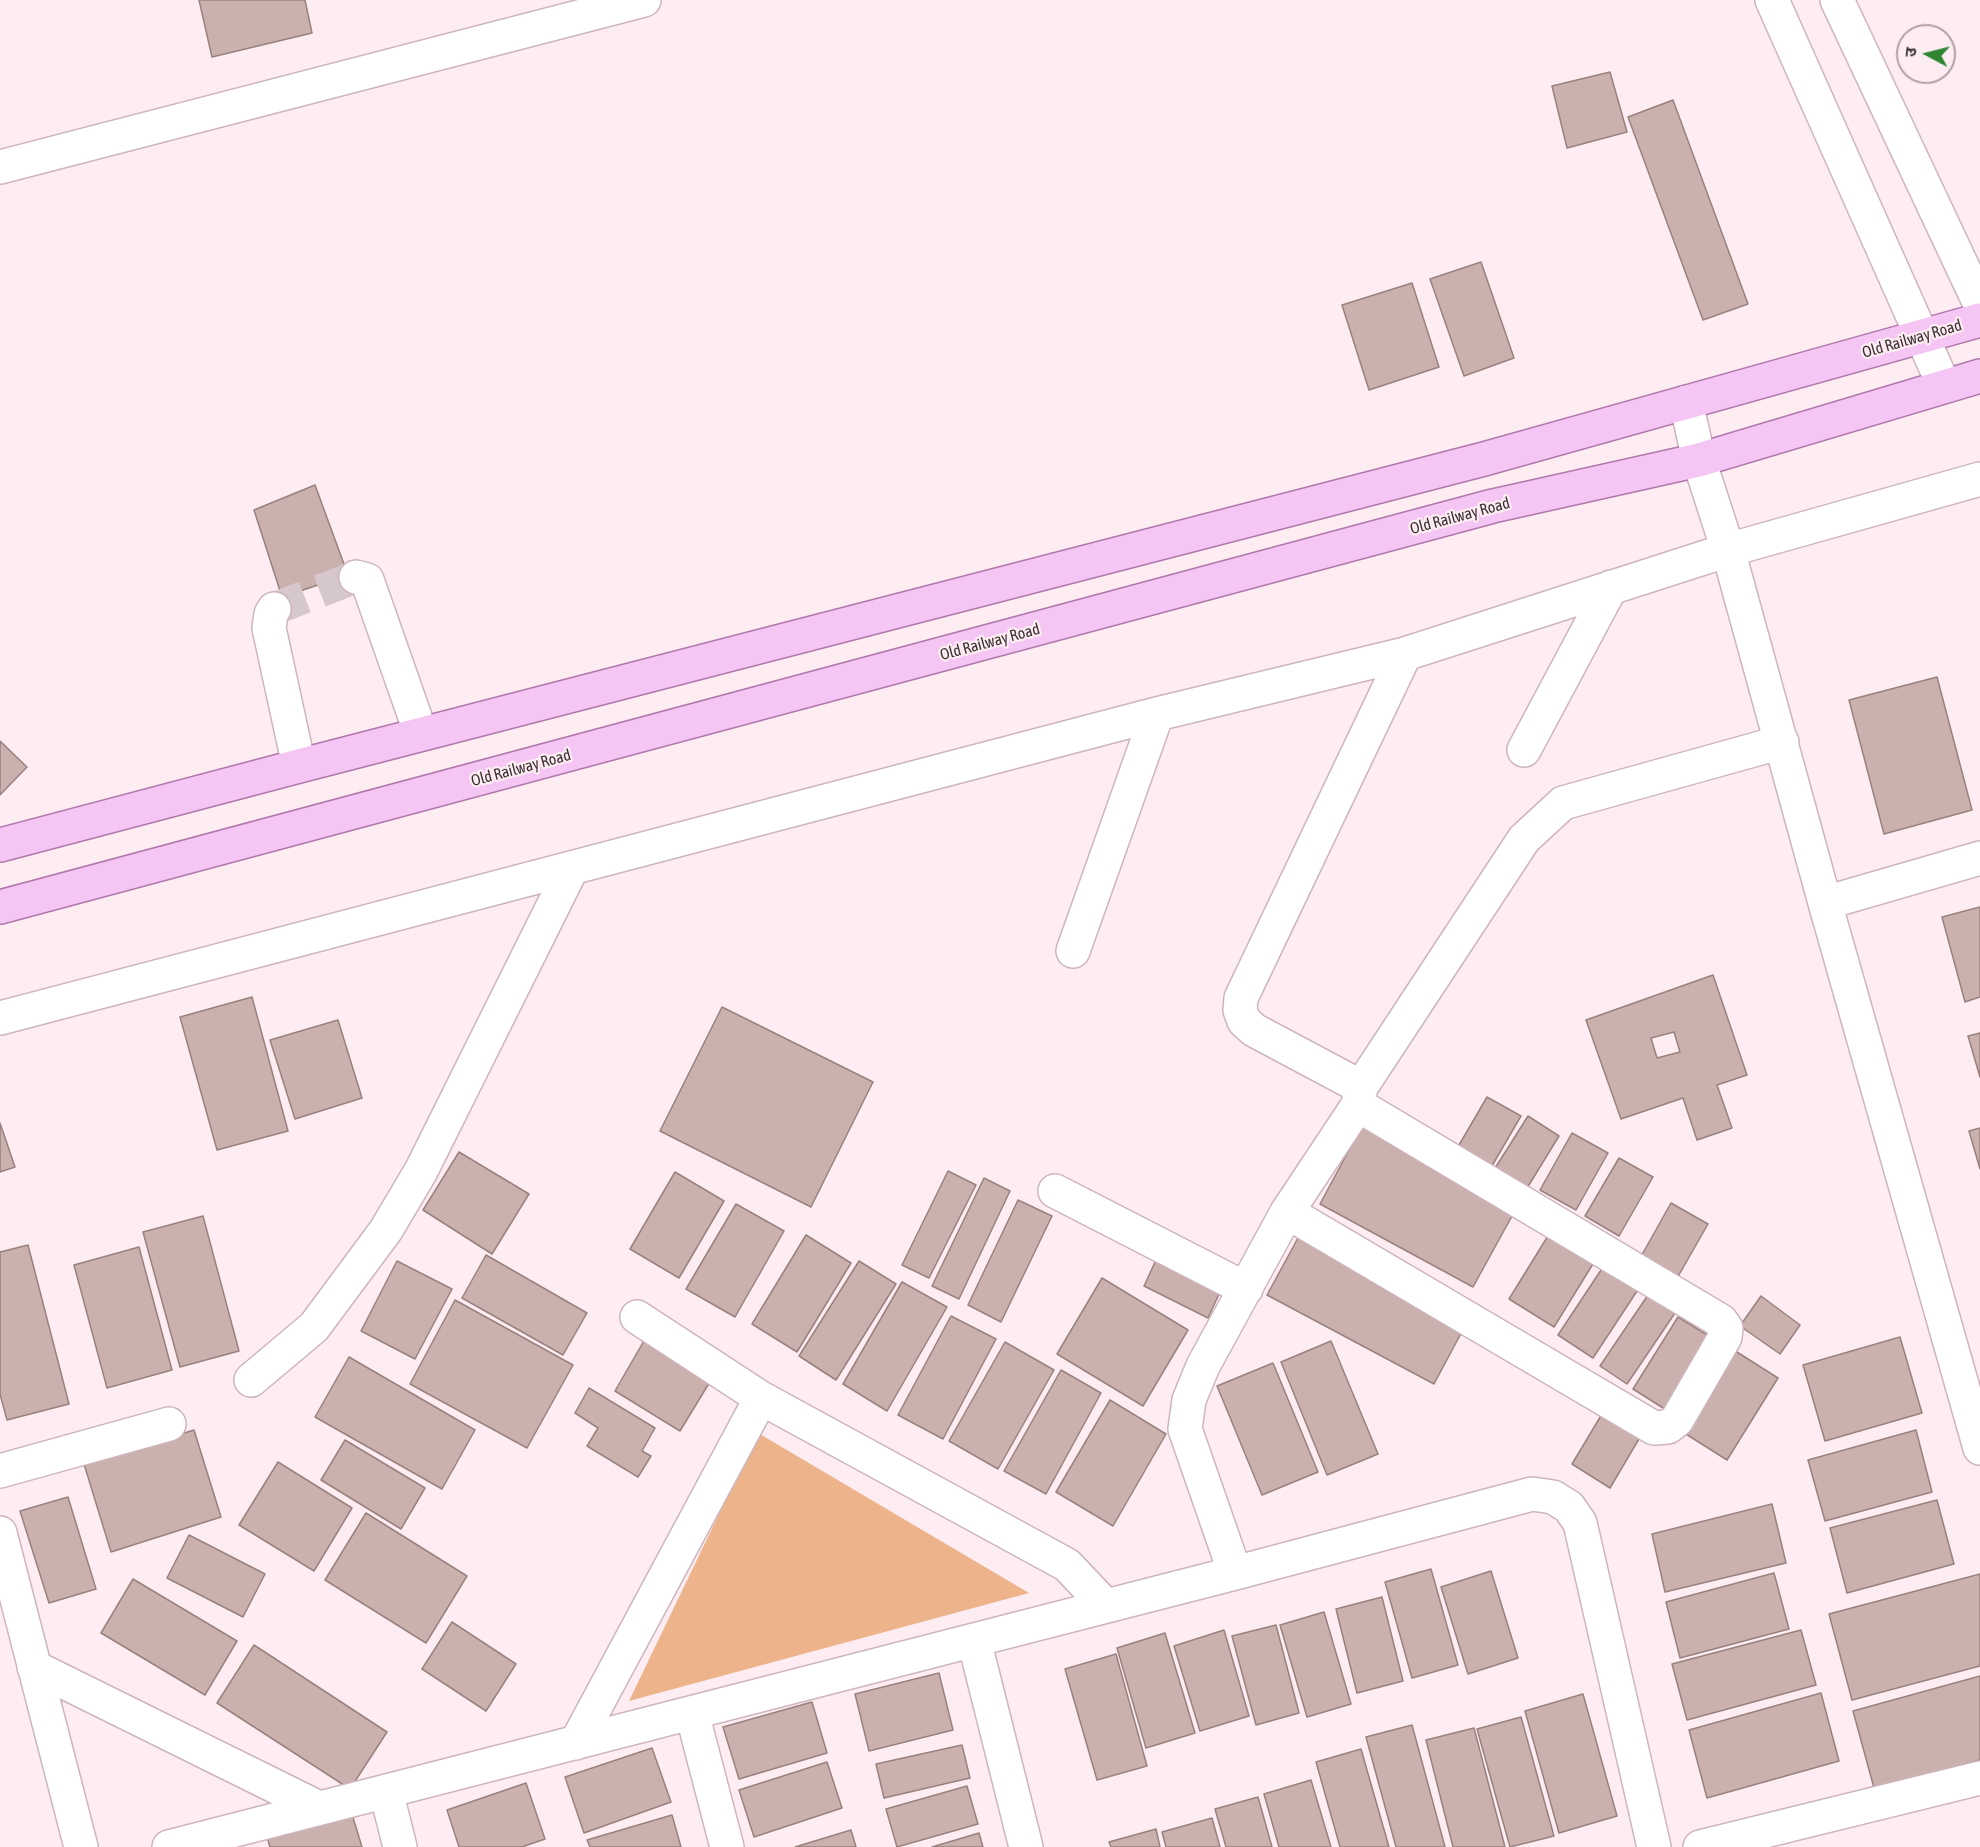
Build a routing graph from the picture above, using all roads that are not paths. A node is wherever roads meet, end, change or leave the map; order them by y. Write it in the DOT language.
graph roads {
  1 [pos="644,0"];
  2 [pos="1772,0"];
  3 [pos="1837,0"];
  4 [pos="0,167"];
  5 [pos="1980,304"];
  6 [pos="1980,320"];
  7 [pos="1923,336"];
  8 [pos="1980,376"];
  9 [pos="1944,386"];
  10 [pos="1686,402"];
  11 [pos="1699,460"];
  12 [pos="1980,479"];
  13 [pos="1728,550"];
  14 [pos="356,577"];
  15 [pos="1611,587"];
  16 [pos="274,609"];
  17 [pos="1405,654"];
  18 [pos="1157,714"];
  19 [pos="421,734"];
  20 [pos="1782,741"];
  21 [pos="1524,750"];
  22 [pos="299,766"];
  23 [pos="0,845"];
  24 [pos="1980,858"];
  25 [pos="572,868"];
  26 [pos="1825,903"];
  27 [pos="0,907"];
  28 [pos="1073,951"];
  29 [pos="0,1018"];
  30 [pos="1359,1096"];
  31 [pos="1055,1191"];
  32 [pos="1287,1212"];
  33 [pos="1246,1289"];
  34 [pos="637,1317"];
  35 [pos="251,1380"];
  36 [pos="761,1398"];
  37 [pos="169,1424"];
  38 [pos="1980,1448"];
  39 [pos="0,1471"];
  40 [pos="0,1533"];
  41 [pos="1235,1574"];
  42 [pos="1106,1606"];
  43 [pos="974,1640"];
  44 [pos="34,1667"];
  45 [pos="692,1713"];
  46 [pos="576,1743"];
  47 [pos="1980,1778"];
  48 [pos="386,1791"];
  49 [pos="319,1809"];
  50 [pos="81,1847"];
  51 [pos="169,1847"];
  52 [pos="400,1847"];
  53 [pos="727,1847"];
  54 [pos="1026,1847"];
  55 [pos="1654,1847"];
  56 [pos="1700,1847"];
  1 -- 4 [label="street"];
  2 -- 7 [label="street"];
  3 -- 5 [label="street"];
  6 -- 7 [label="main road, Old Railway Road"];
  7 -- 9 [label="street"];
  7 -- 10 [label="main road, Old Railway Road"];
  8 -- 9 [label="main road, Old Railway Road"];
  9 -- 11 [label="main road, Old Railway Road"];
  10 -- 11 [label="street"];
  10 -- 19 [label="main road, Old Railway Road"];
  11 -- 13 [label="street"];
  11 -- 27 [label="main road, Old Railway Road"];
  12 -- 13 [label="street"];
  13 -- 15 [label="street"];
  13 -- 20 [label="street"];
  14 -- 19 [label="street"];
  15 -- 17 [label="street"];
  15 -- 21 [label="street"];
  16 -- 22 [label="street"];
  17 -- 18 [label="street"];
  17 -- 30 [label="street"];
  18 -- 25 [label="street"];
  18 -- 28 [label="street"];
  19 -- 22 [label="main road, Old Railway Road"];
  20 -- 26 [label="street"];
  20 -- 30 [label="street"];
  22 -- 23 [label="main road, Old Railway Road"];
  24 -- 26 [label="street"];
  25 -- 29 [label="street"];
  25 -- 35 [label="street"];
  26 -- 38 [label="street"];
  30 -- 32 [label="street"];
  30 -- 32 [label="street"];
  31 -- 33 [label="street"];
  32 -- 33 [label="street"];
  33 -- 41 [label="street"];
  34 -- 36 [label="street"];
  36 -- 42 [label="street"];
  36 -- 46 [label="street"];
  37 -- 39 [label="street"];
  40 -- 44 [label="street"];
  41 -- 42 [label="street"];
  41 -- 55 [label="street"];
  42 -- 43 [label="street"];
  43 -- 45 [label="street"];
  43 -- 54 [label="street"];
  44 -- 49 [label="street"];
  44 -- 50 [label="street"];
  45 -- 46 [label="street"];
  45 -- 53 [label="street"];
  46 -- 48 [label="street"];
  47 -- 56 [label="street"];
  48 -- 49 [label="street"];
  48 -- 52 [label="street"];
  49 -- 51 [label="street"];
}
